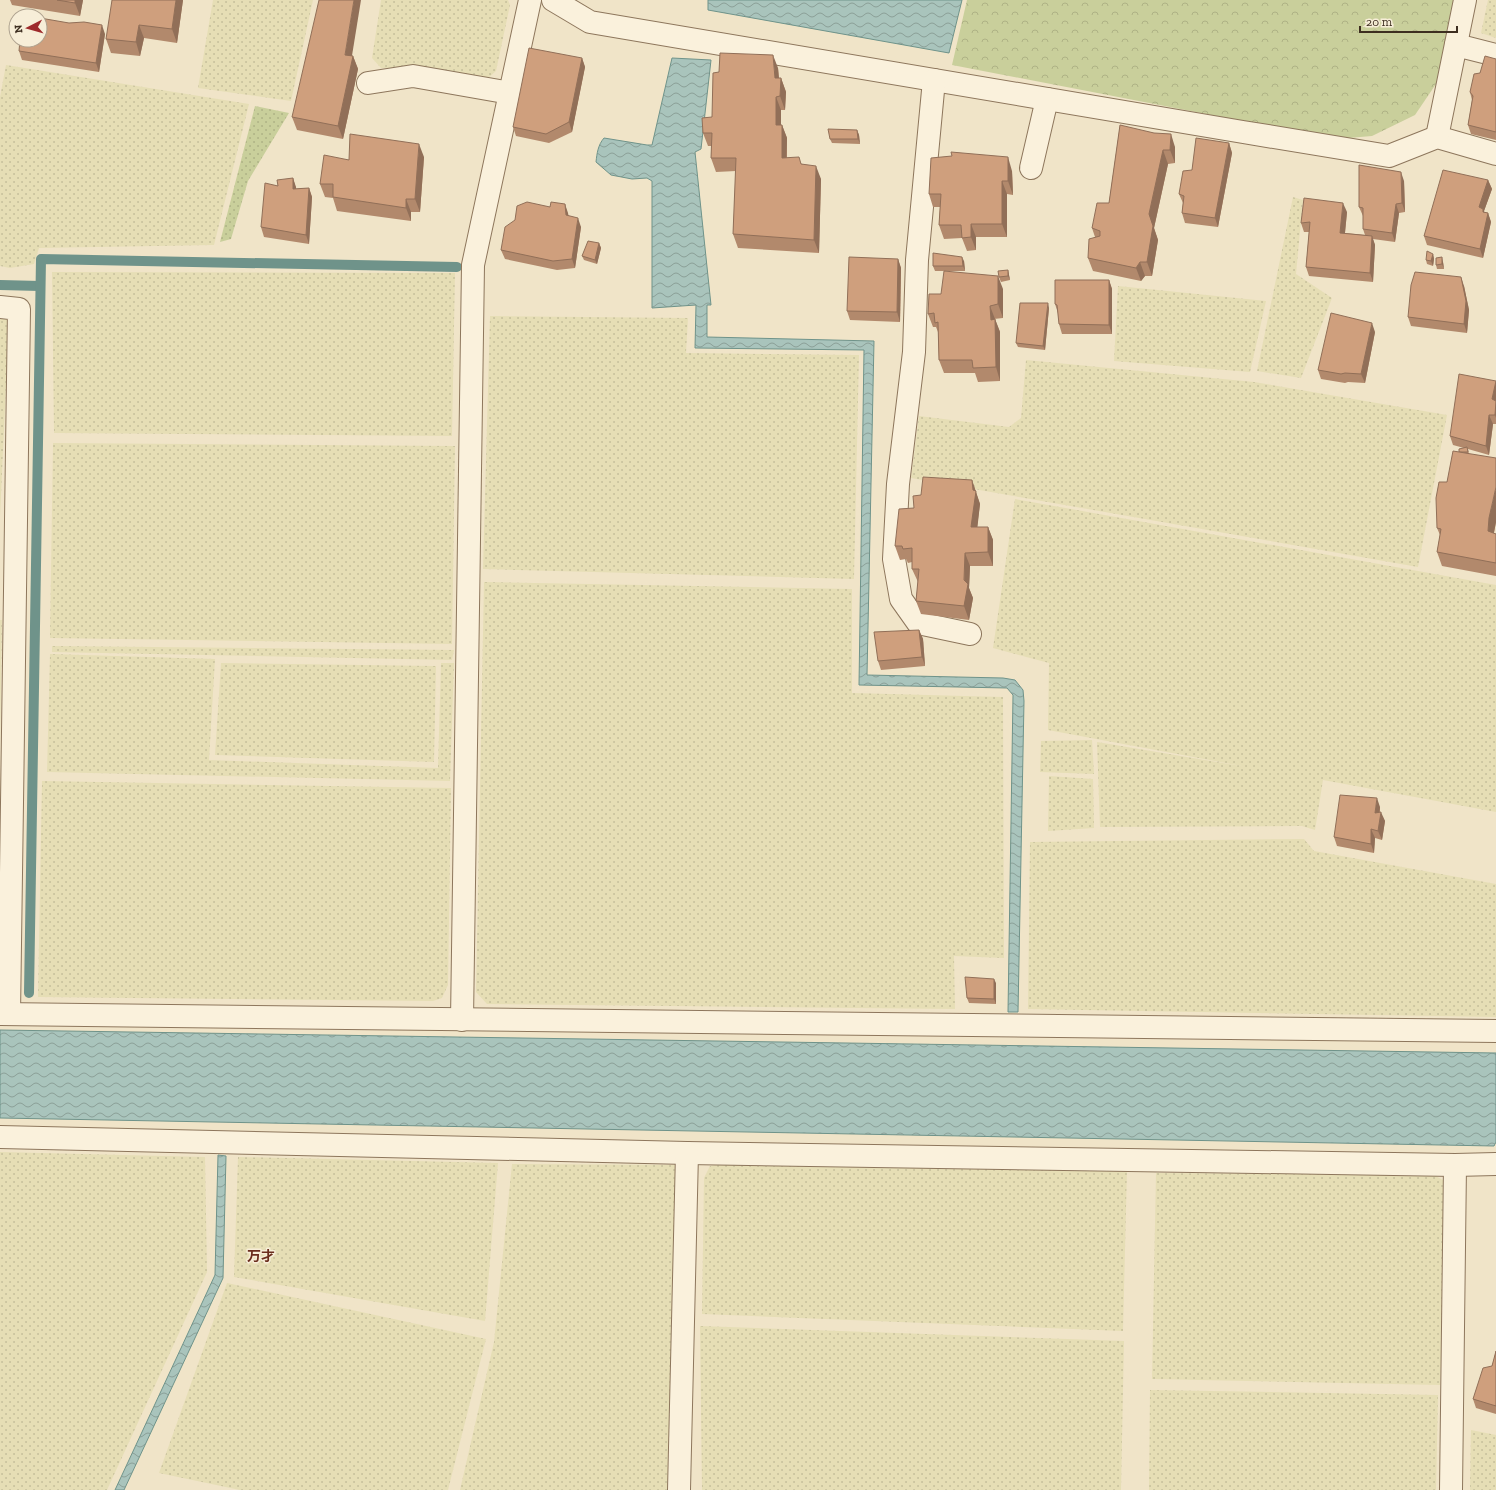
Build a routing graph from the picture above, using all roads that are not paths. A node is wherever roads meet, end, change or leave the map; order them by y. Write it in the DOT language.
graph roads {
  1 [pos="530,0"];
  2 [pos="553,0"];
  3 [pos="1465,0"];
  4 [pos="1456,45"];
  5 [pos="1496,55"];
  6 [pos="934,80"];
  7 [pos="368,83"];
  8 [pos="510,93"];
  9 [pos="1046,99"];
  10 [pos="1437,137"];
  11 [pos="1496,154"];
  12 [pos="1031,168"];
  13 [pos="0,308"];
  14 [pos="970,634"];
  15 [pos="5,1014"];
  16 [pos="462,1020"];
  17 [pos="1496,1031"];
  18 [pos="0,1137"];
  19 [pos="687,1153"];
  20 [pos="1496,1164"];
  21 [pos="1455,1165"];
  22 [pos="679,1490"];
  23 [pos="1451,1490"];
  1 -- 8 [label="street"];
  2 -- 6 [label="street"];
  3 -- 4 [label="street"];
  4 -- 5 [label="street"];
  4 -- 10 [label="street"];
  6 -- 9 [label="street"];
  6 -- 14 [label="street"];
  7 -- 8 [label="street"];
  8 -- 16 [label="street"];
  9 -- 10 [label="street"];
  9 -- 12 [label="street"];
  10 -- 11 [label="street"];
  13 -- 15 [label="street"];
  15 -- 16 [label="street"];
  16 -- 17 [label="street"];
  18 -- 19 [label="street"];
  19 -- 21 [label="street"];
  19 -- 22 [label="street"];
  20 -- 21 [label="street"];
  21 -- 23 [label="street"];
}
